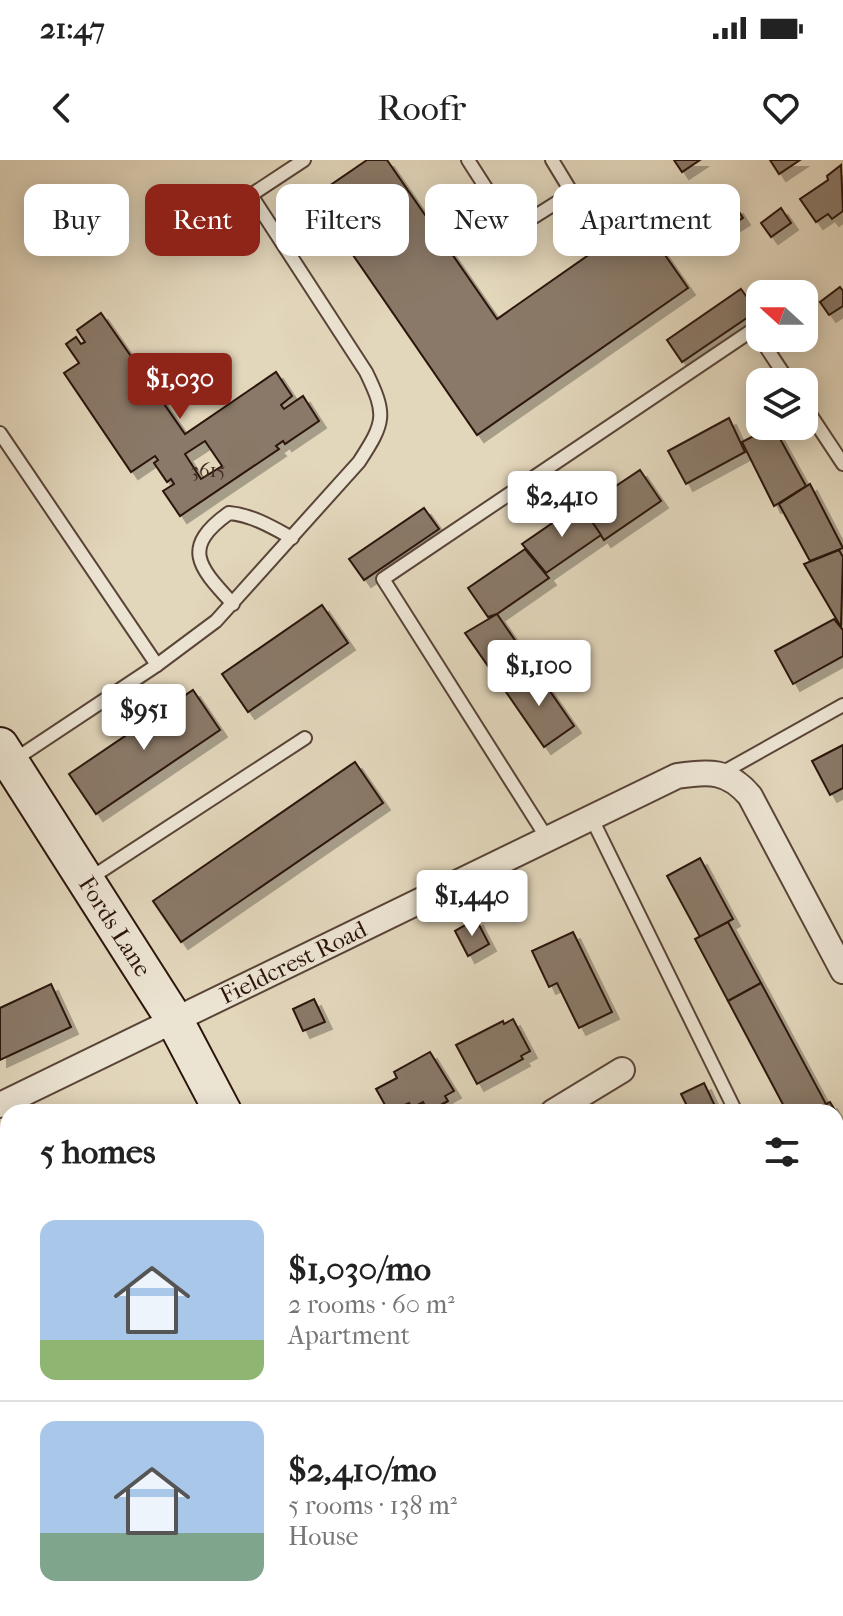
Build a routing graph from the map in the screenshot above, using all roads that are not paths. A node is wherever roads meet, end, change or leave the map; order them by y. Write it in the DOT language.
graph roads {
  1 [pos="304,160"];
  2 [pos="468,160"];
  3 [pos="552,160"];
  4 [pos="746,334"];
  5 [pos="818,426"];
  6 [pos="0,433"];
  7 [pos="843,464"];
  8 [pos="292,538"];
  9 [pos="233,604"];
  10 [pos="157,665"];
  11 [pos="843,705"];
  12 [pos="305,738"];
  13 [pos="6,754"];
  14 [pos="720,774"];
  15 [pos="590,817"];
  16 [pos="547,838"];
  17 [pos="86,880"];
  18 [pos="843,971"];
  19 [pos="174,1019"];
  20 [pos="622,1070"];
  21 [pos="2,1104"];
  22 [pos="219,1104"];
  23 [pos="566,1104"];
  24 [pos="732,1104"];
  1 -- 8 [label="lane"];
  2 -- 3 [label="lane"];
  4 -- 16 [label="lane"];
  5 -- 7 [label="lane"];
  6 -- 10 [label="lane"];
  8 -- 9 [label="lane"];
  8 -- 9 [label="lane"];
  9 -- 10 [label="lane"];
  10 -- 13 [label="lane"];
  11 -- 14 [label="lane"];
  12 -- 17 [label="lane"];
  13 -- 17 [label="street, Fords Lane"];
  14 -- 15 [label="street, Fieldcrest Road"];
  14 -- 18 [label="street"];
  15 -- 16 [label="street, Fieldcrest Road"];
  15 -- 24 [label="lane"];
  16 -- 19 [label="street, Fieldcrest Road"];
  17 -- 19 [label="street, Fords Lane"];
  19 -- 21 [label="street, Fieldcrest Road"];
  19 -- 22 [label="street, Fords Lane"];
  20 -- 23 [label="street"];
}
